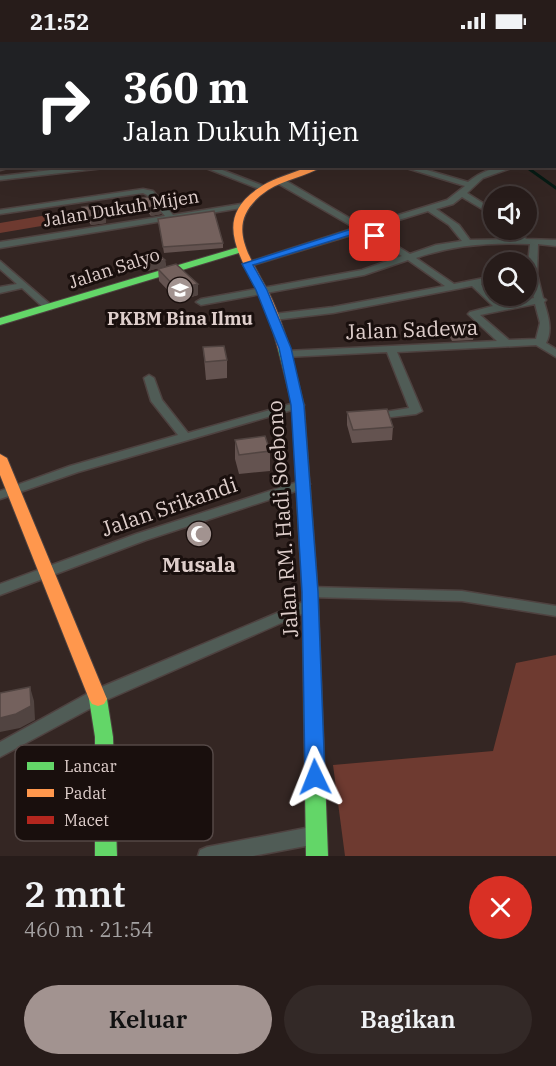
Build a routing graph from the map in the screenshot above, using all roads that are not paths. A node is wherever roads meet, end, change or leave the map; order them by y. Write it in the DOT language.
graph roads {
  1 [pos="85,168"];
  2 [pos="210,168"];
  3 [pos="315,168"];
  4 [pos="409,168"];
  5 [pos="506,168"];
  6 [pos="54,169"];
  7 [pos="2,178"];
  8 [pos="280,181"];
  9 [pos="470,185"];
  10 [pos="265,188"];
  11 [pos="464,195"];
  12 [pos="247,205"];
  13 [pos="483,207"];
  14 [pos="430,209"];
  15 [pos="0,212"];
  16 [pos="170,216"];
  17 [pos="361,229"];
  18 [pos="529,241"];
  19 [pos="467,243"];
  20 [pos="556,243"];
  21 [pos="0,245"];
  22 [pos="239,250"];
  23 [pos="529,252"];
  24 [pos="408,256"];
  25 [pos="0,264"];
  26 [pos="247,264"];
  27 [pos="483,281"];
  28 [pos="474,283"];
  29 [pos="24,285"];
  30 [pos="454,288"];
  31 [pos="0,290"];
  32 [pos="262,290"];
  33 [pos="537,291"];
  34 [pos="541,300"];
  35 [pos="201,302"];
  36 [pos="48,307"];
  37 [pos="500,307"];
  38 [pos="274,317"];
  39 [pos="0,322"];
  40 [pos="538,342"];
  41 [pos="507,344"];
  42 [pos="391,349"];
  43 [pos="286,354"];
  44 [pos="556,354"];
  45 [pos="149,378"];
  46 [pos="298,405"];
  47 [pos="382,415"];
  48 [pos="185,436"];
  49 [pos="0,458"];
  50 [pos="304,484"];
  51 [pos="6,493"];
  52 [pos="48,570"];
  53 [pos="0,590"];
  54 [pos="310,598"];
  55 [pos="556,611"];
  56 [pos="98,696"];
  57 [pos="104,745"];
  58 [pos="0,750"];
  59 [pos="316,835"];
  60 [pos="106,841"];
  61 [pos="106,856"];
  62 [pos="207,856"];
  63 [pos="317,856"];
  1 -- 6 [label="street"];
  2 -- 10 [label="street"];
  3 -- 8 [label="main road"];
  4 -- 9 [label="street"];
  5 -- 9 [label="street"];
  6 -- 7 [label="street"];
  8 -- 10 [label="main road"];
  8 -- 17 [label="street"];
  9 -- 11 [label="street"];
  10 -- 12 [label="main road"];
  11 -- 13 [label="street"];
  11 -- 14 [label="street"];
  12 -- 16 [label="street, Jalan Dukuh Mijen"];
  12 -- 22 [label="main road"];
  14 -- 17 [label="street"];
  14 -- 19 [label="street"];
  15 -- 16 [label="street, Jalan Dukuh Mijen"];
  16 -- 21 [label="street, Jalan Dukuh Mijen"];
  17 -- 24 [label="street"];
  17 -- 26 [label="street"];
  18 -- 19 [label="street"];
  18 -- 20 [label="street"];
  18 -- 23 [label="street"];
  19 -- 24 [label="street"];
  22 -- 26 [label="main road, Jalan RM. Hadi Soebono"];
  22 -- 36 [label="main road, Jalan Salyo"];
  24 -- 30 [label="street"];
  24 -- 32 [label="street"];
  25 -- 29 [label="street"];
  26 -- 32 [label="main road, Jalan RM. Hadi Soebono"];
  27 -- 28 [label="street"];
  28 -- 30 [label="street"];
  28 -- 37 [label="street"];
  29 -- 31 [label="street"];
  29 -- 36 [label="street"];
  30 -- 38 [label="street"];
  32 -- 35 [label="street"];
  32 -- 38 [label="main road, Jalan RM. Hadi Soebono"];
  33 -- 34 [label="street"];
  34 -- 37 [label="street"];
  34 -- 40 [label="street"];
  36 -- 39 [label="main road, Jalan Salyo"];
  37 -- 41 [label="street"];
  38 -- 43 [label="main road, Jalan RM. Hadi Soebono"];
  40 -- 41 [label="street, Jalan Sadewa"];
  40 -- 44 [label="street"];
  41 -- 42 [label="street, Jalan Sadewa"];
  42 -- 43 [label="street, Jalan Sadewa"];
  42 -- 47 [label="street"];
  43 -- 46 [label="main road, Jalan RM. Hadi Soebono"];
  45 -- 48 [label="street"];
  46 -- 48 [label="street"];
  46 -- 50 [label="main road, Jalan RM. Hadi Soebono"];
  48 -- 51 [label="street"];
  49 -- 51 [label="main road"];
  50 -- 52 [label="street, Jalan Srikandi"];
  50 -- 54 [label="main road, Jalan RM. Hadi Soebono"];
  51 -- 52 [label="main road"];
  52 -- 53 [label="street, Jalan Srikandi"];
  52 -- 56 [label="main road"];
  54 -- 55 [label="street"];
  54 -- 56 [label="street"];
  54 -- 59 [label="main road, Jalan RM. Hadi Soebono"];
  56 -- 57 [label="main road"];
  56 -- 58 [label="street"];
  59 -- 62 [label="street"];
  59 -- 63 [label="main road, Jalan RM. Hadi Soebono"];
  60 -- 61 [label="main road"];
}
